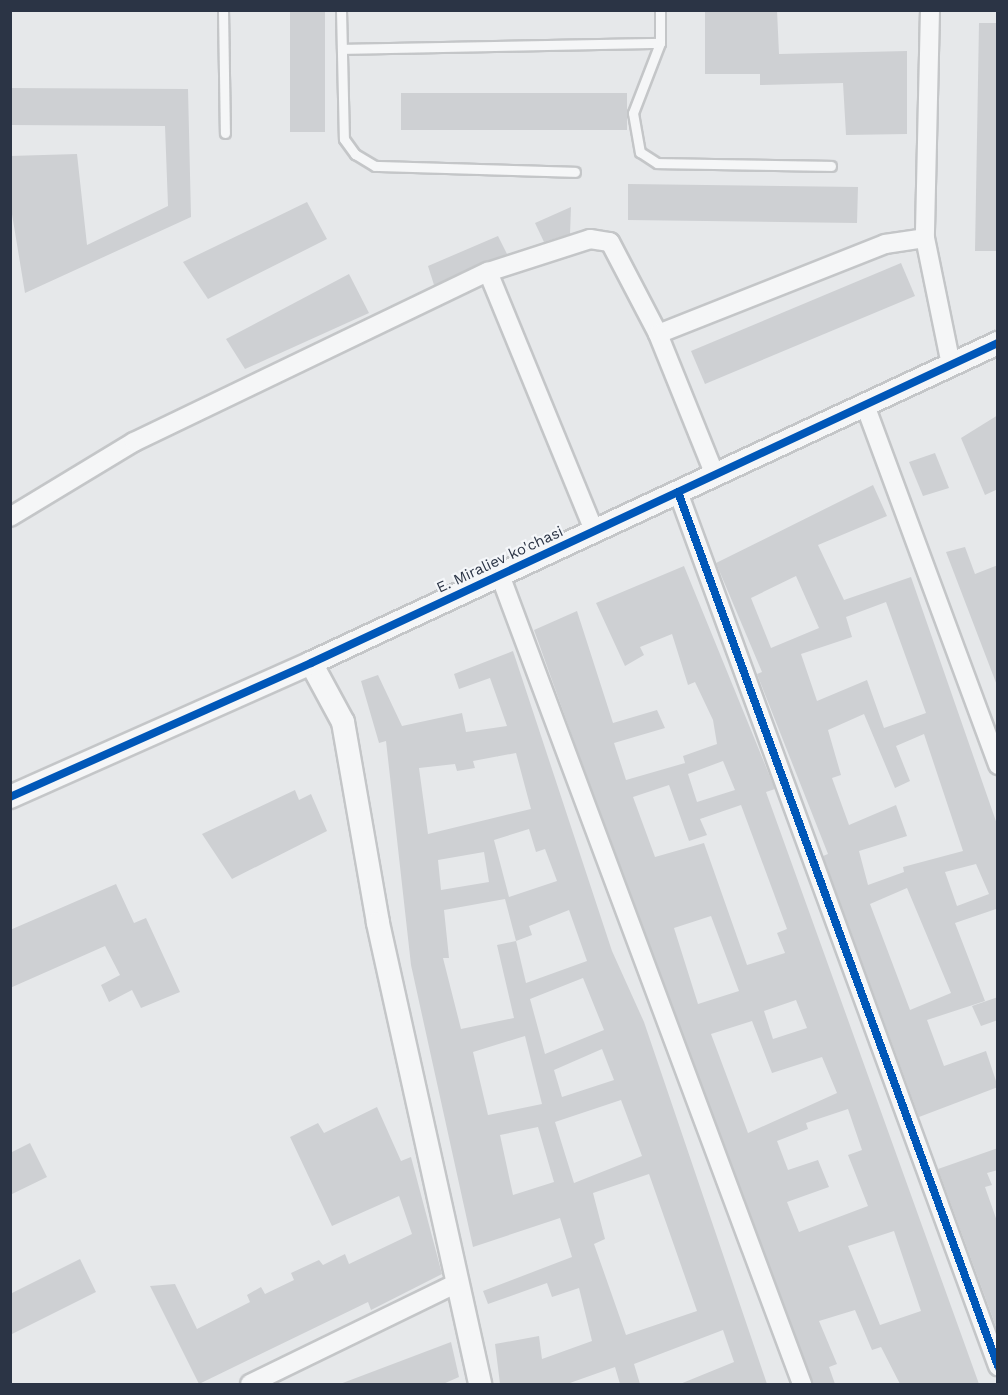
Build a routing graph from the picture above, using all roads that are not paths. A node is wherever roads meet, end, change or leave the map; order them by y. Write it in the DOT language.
graph roads {
  1 [pos="223,10"];
  2 [pos="341,10"];
  3 [pos="660,10"];
  4 [pos="930,10"];
  5 [pos="660,43"];
  6 [pos="342,49"];
  7 [pos="225,133"];
  8 [pos="831,166"];
  9 [pos="574,172"];
  10 [pos="925,238"];
  11 [pos="488,272"];
  12 [pos="658,334"];
  13 [pos="998,343"];
  14 [pos="951,365"];
  15 [pos="865,405"];
  16 [pos="715,475"];
  17 [pos="678,492"];
  18 [pos="10,517"];
  19 [pos="594,531"];
  20 [pos="500,575"];
  21 [pos="311,663"];
  22 [pos="998,765"];
  23 [pos="10,796"];
  24 [pos="455,1284"];
  25 [pos="998,1366"];
  26 [pos="250,1384"];
  27 [pos="480,1384"];
  28 [pos="802,1384"];
  1 -- 7 [label="lane"];
  2 -- 6 [label="lane"];
  3 -- 5 [label="lane"];
  4 -- 10 [label="street"];
  5 -- 6 [label="lane"];
  5 -- 8 [label="lane"];
  6 -- 9 [label="lane"];
  10 -- 12 [label="street"];
  10 -- 14 [label="street"];
  11 -- 12 [label="street"];
  11 -- 18 [label="street"];
  11 -- 19 [label="street"];
  12 -- 16 [label="street"];
  13 -- 14 [label="street, E. Miraliev ko'chasi"];
  14 -- 15 [label="street, E. Miraliev ko'chasi"];
  15 -- 16 [label="street, E. Miraliev ko'chasi"];
  15 -- 22 [label="street"];
  16 -- 17 [label="street, E. Miraliev ko'chasi"];
  17 -- 19 [label="street, E. Miraliev ko'chasi"];
  17 -- 25 [label="street"];
  19 -- 20 [label="street, E. Miraliev ko'chasi"];
  20 -- 21 [label="street, E. Miraliev ko'chasi"];
  20 -- 28 [label="street"];
  21 -- 23 [label="street, E. Miraliev ko'chasi"];
  21 -- 24 [label="street"];
  24 -- 26 [label="street"];
  24 -- 27 [label="street"];
}
